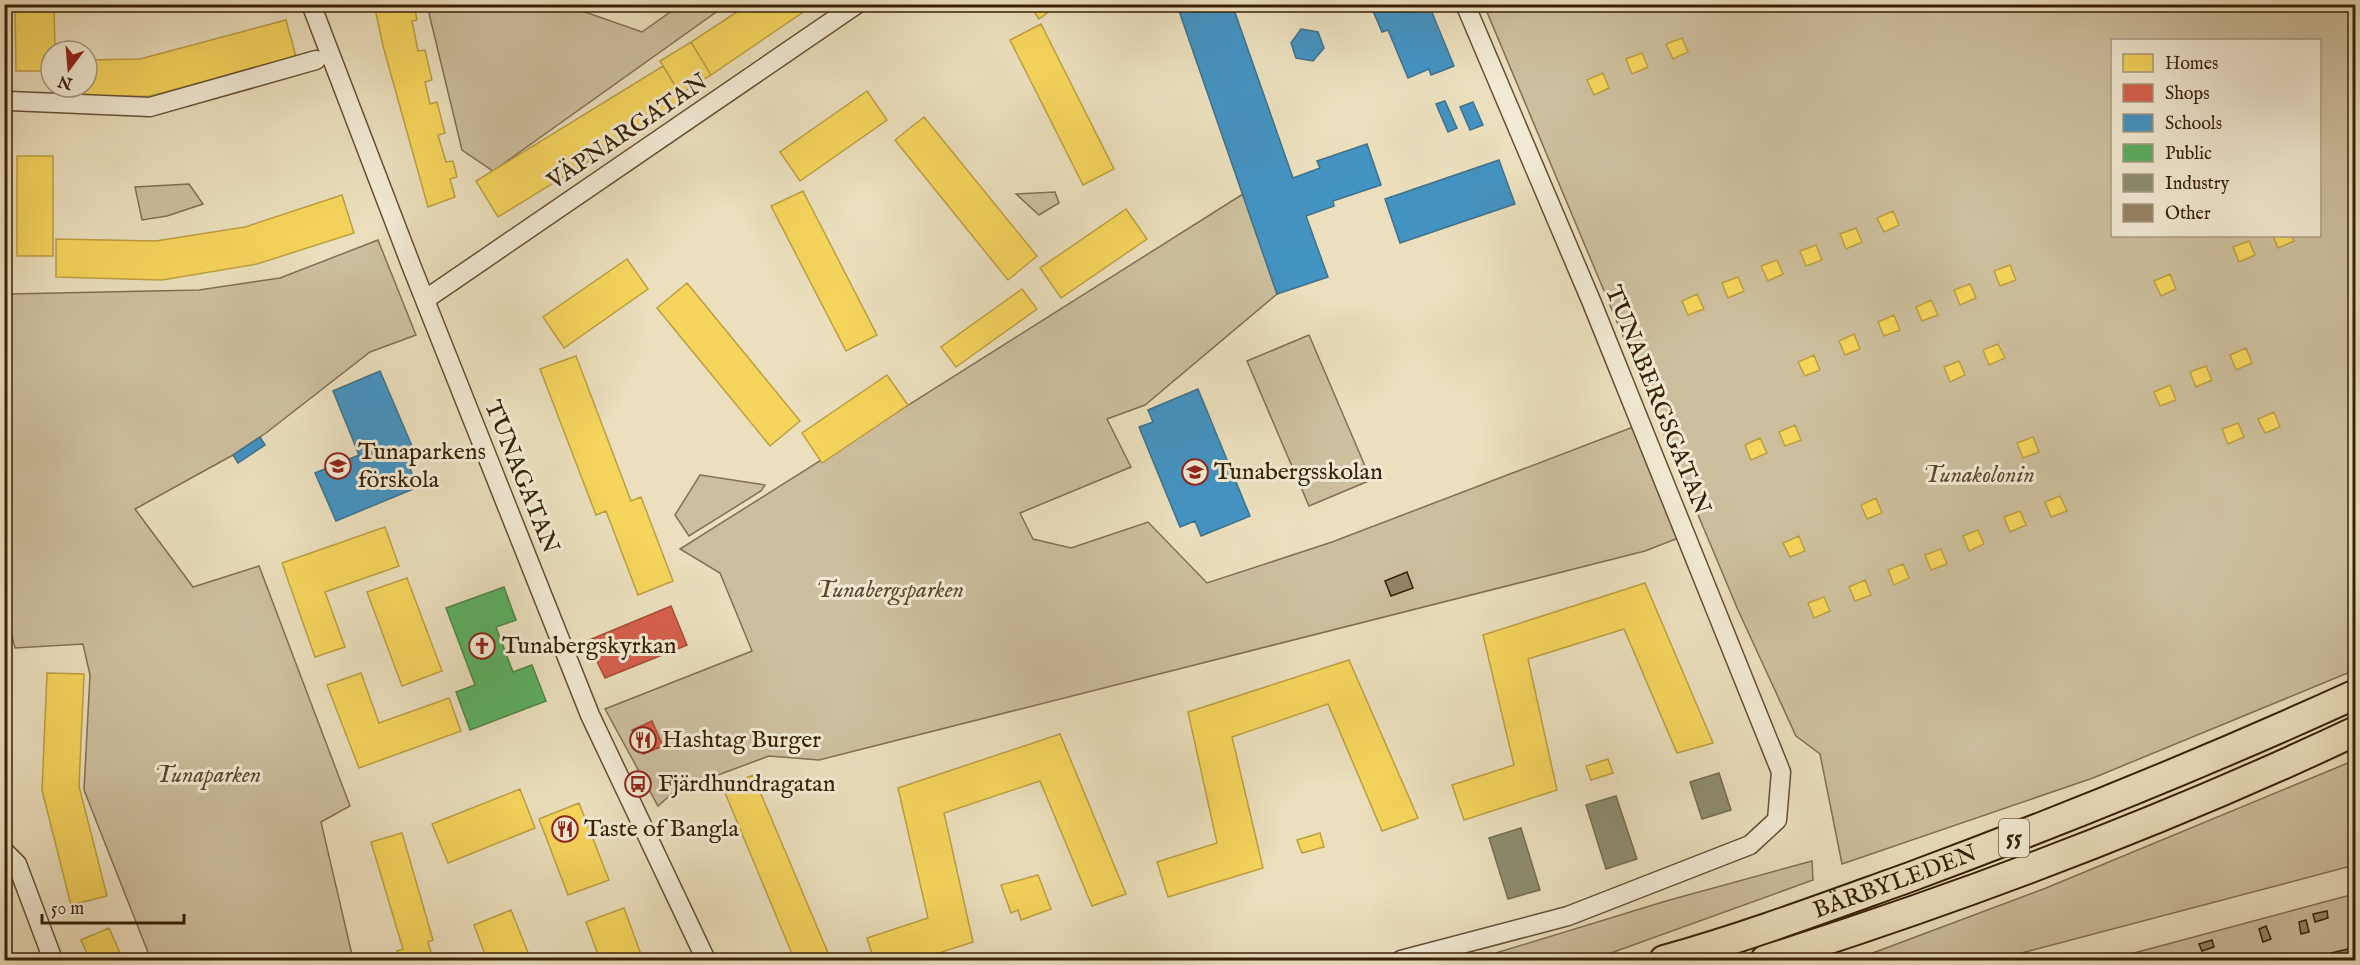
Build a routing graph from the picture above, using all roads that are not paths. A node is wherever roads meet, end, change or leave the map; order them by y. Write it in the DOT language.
graph roads {
  1 [pos="311,4"];
  2 [pos="857,4"];
  3 [pos="1465,4"];
  4 [pos="316,60"];
  5 [pos="10,100"];
  6 [pos="426,299"];
  7 [pos="2355,694"];
  8 [pos="2355,731"];
  9 [pos="4,851"];
  10 [pos="52,960"];
  11 [pos="706,960"];
  12 [pos="1401,960"];
  13 [pos="1665,960"];
  14 [pos="1765,960"];
  1 -- 6 [label="street, TUNAGATAN"];
  2 -- 6 [label="street, VÄPNARGATAN"];
  3 -- 12 [label="street, TUNABERGSGATAN"];
  4 -- 5 [label="street"];
  6 -- 11 [label="street, TUNAGATAN"];
  7 -- 13 [label="main road, BÄRBYLEDEN / 55"];
  8 -- 14 [label="main road, BÄRBYLEDEN / 55"];
  9 -- 10 [label="street"];
}
